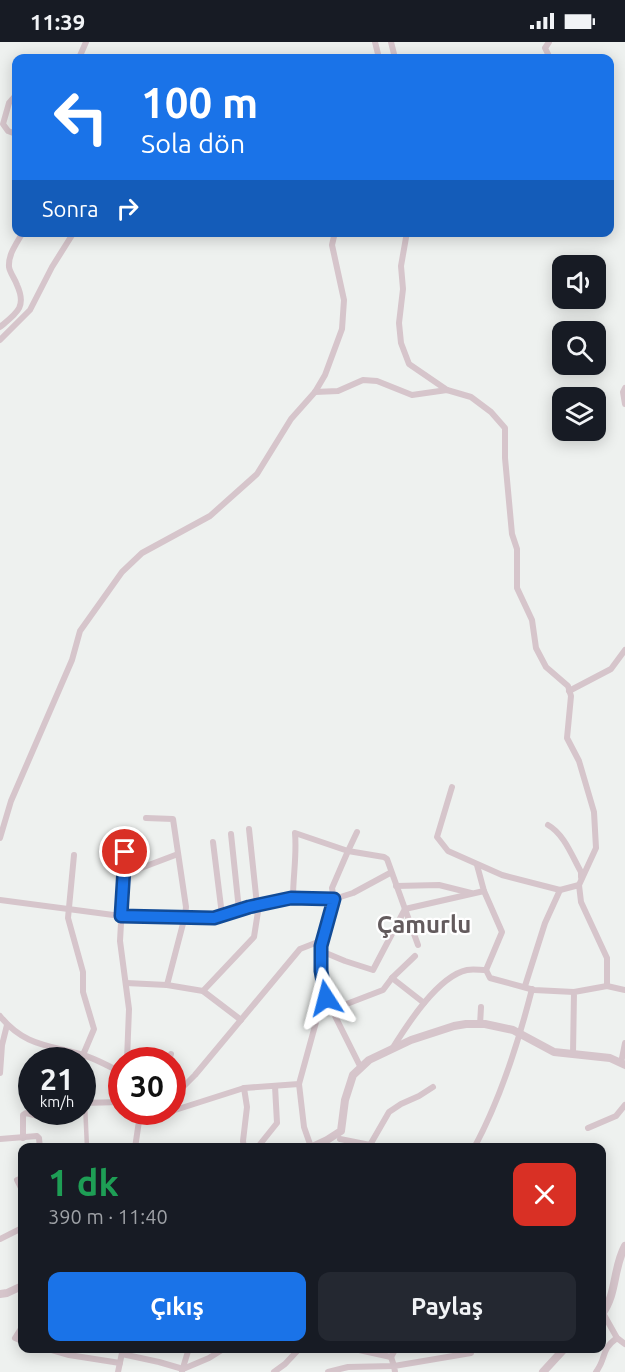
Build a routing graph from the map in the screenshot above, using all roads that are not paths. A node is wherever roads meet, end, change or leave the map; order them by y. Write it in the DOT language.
graph roads {
  1 [pos="12,100"];
  2 [pos="12,133"];
  3 [pos="20,237"];
  4 [pos="71,237"];
  5 [pos="334,237"];
  6 [pos="406,237"];
  7 [pos="0,327"];
  8 [pos="0,340"];
  9 [pos="625,388"];
  10 [pos="447,390"];
  11 [pos="315,392"];
  12 [pos="625,404"];
  13 [pos="625,650"];
  14 [pos="569,691"];
  15 [pos="452,787"];
  16 [pos="146,818"];
  17 [pos="548,825"];
  18 [pos="249,829"];
  19 [pos="357,832"];
  20 [pos="231,834"];
  21 [pos="0,838"];
  22 [pos="213,842"];
  23 [pos="125,852"];
  24 [pos="348,852"];
  25 [pos="178,854"];
  26 [pos="75,855"];
  27 [pos="477,865"];
  28 [pos="124,873"];
  29 [pos="390,873"];
  30 [pos="581,877"];
  31 [pos="579,885"];
  32 [pos="396,886"];
  33 [pos="560,890"];
  34 [pos="484,891"];
  35 [pos="472,893"];
  36 [pos="293,898"];
  37 [pos="334,899"];
  38 [pos="0,900"];
  39 [pos="258,905"];
  40 [pos="405,909"];
  41 [pos="69,910"];
  42 [pos="238,910"];
  43 [pos="222,915"];
  44 [pos="121,916"];
  45 [pos="185,916"];
  46 [pos="323,940"];
  47 [pos="418,945"];
  48 [pos="321,951"];
  49 [pos="415,956"];
  50 [pos="486,970"];
  51 [pos="392,978"];
  52 [pos="126,983"];
  53 [pos="167,985"];
  54 [pos="607,986"];
  55 [pos="528,987"];
  56 [pos="325,990"];
  57 [pos="625,990"];
  58 [pos="203,991"];
  59 [pos="574,992"];
  60 [pos="423,1003"];
  61 [pos="481,1007"];
  62 [pos="331,1010"];
  63 [pos="0,1016"];
  64 [pos="241,1020"];
  65 [pos="7,1025"];
  66 [pos="480,1025"];
  67 [pos="521,1034"];
  68 [pos="625,1043"];
  69 [pos="46,1047"];
  70 [pos="87,1047"];
  71 [pos="128,1047"];
  72 [pos="392,1048"];
  73 [pos="573,1054"];
  74 [pos="624,1066"];
  75 [pos="361,1068"];
  76 [pos="0,1070"];
  77 [pos="186,1084"];
  78 [pos="299,1084"];
  79 [pos="275,1086"];
  80 [pos="433,1087"];
  81 [pos="244,1088"];
  82 [pos="625,1105"];
  83 [pos="186,1107"];
  84 [pos="23,1125"];
  85 [pos="85,1125"];
  86 [pos="138,1125"];
  87 [pos="588,1128"];
  88 [pos="341,1135"];
  89 [pos="23,1138"];
  90 [pos="0,1139"];
  91 [pos="40,1143"];
  92 [pos="87,1143"];
  93 [pos="136,1143"];
  94 [pos="243,1143"];
  95 [pos="261,1143"];
  96 [pos="309,1143"];
  97 [pos="320,1143"];
  98 [pos="341,1143"];
  99 [pos="364,1143"];
  100 [pos="371,1143"];
  101 [pos="477,1143"];
  102 [pos="18,1230"];
  103 [pos="0,1239"];
  104 [pos="625,1246"];
  105 [pos="18,1288"];
  106 [pos="0,1294"];
  107 [pos="606,1307"];
  108 [pos="606,1320"];
  109 [pos="617,1338"];
  110 [pos="625,1344"];
  111 [pos="606,1346"];
  112 [pos="67,1353"];
  113 [pos="85,1353"];
  114 [pos="122,1353"];
  115 [pos="129,1353"];
  116 [pos="187,1353"];
  117 [pos="217,1353"];
  118 [pos="295,1353"];
  119 [pos="373,1353"];
  120 [pos="393,1353"];
  121 [pos="471,1353"];
  122 [pos="560,1353"];
  123 [pos="604,1353"];
  124 [pos="84,1357"];
  125 [pos="391,1357"];
  126 [pos="120,1363"];
  127 [pos="395,1369"];
  128 [pos="182,1371"];
  129 [pos="118,1372"];
  130 [pos="273,1372"];
  131 [pos="329,1372"];
  132 [pos="543,1372"];
  133 [pos="596,1372"];
  1 -- 2 [label="street"];
  3 -- 7 [label="street"];
  4 -- 8 [label="street"];
  5 -- 11 [label="street"];
  6 -- 10 [label="street"];
  9 -- 12 [label="street"];
  10 -- 11 [label="street"];
  10 -- 14 [label="street"];
  11 -- 21 [label="street"];
  13 -- 14 [label="street"];
  14 -- 30 [label="street"];
  15 -- 27 [label="street"];
  16 -- 25 [label="street"];
  17 -- 30 [label="street"];
  18 -- 39 [label="street"];
  19 -- 24 [label="street"];
  20 -- 42 [label="street"];
  22 -- 43 [label="street"];
  23 -- 28 [label="street"];
  24 -- 29 [label="street"];
  24 -- 36 [label="street"];
  24 -- 37 [label="street"];
  25 -- 28 [label="street"];
  25 -- 45 [label="street"];
  26 -- 41 [label="street"];
  27 -- 33 [label="street"];
  27 -- 34 [label="street"];
  28 -- 44 [label="street"];
  29 -- 32 [label="street"];
  29 -- 37 [label="street"];
  30 -- 31 [label="street"];
  31 -- 33 [label="street"];
  31 -- 54 [label="street"];
  32 -- 35 [label="street"];
  32 -- 40 [label="street"];
  33 -- 55 [label="street"];
  34 -- 35 [label="street"];
  34 -- 50 [label="street"];
  35 -- 40 [label="street"];
  36 -- 37 [label="street"];
  36 -- 39 [label="street"];
  37 -- 46 [label="street"];
  38 -- 41 [label="street"];
  39 -- 42 [label="street"];
  39 -- 58 [label="street"];
  40 -- 47 [label="street"];
  40 -- 48 [label="street"];
  41 -- 44 [label="street"];
  41 -- 70 [label="street"];
  42 -- 43 [label="street"];
  43 -- 45 [label="street"];
  44 -- 45 [label="street"];
  44 -- 52 [label="street"];
  45 -- 53 [label="street"];
  46 -- 48 [label="street"];
  46 -- 64 [label="street"];
  48 -- 56 [label="street"];
  49 -- 51 [label="street"];
  50 -- 55 [label="street"];
  50 -- 60 [label="street"];
  51 -- 60 [label="street"];
  51 -- 62 [label="street"];
  52 -- 53 [label="street"];
  52 -- 71 [label="street"];
  53 -- 58 [label="street"];
  54 -- 57 [label="street"];
  54 -- 59 [label="street"];
  55 -- 59 [label="street"];
  55 -- 67 [label="street"];
  56 -- 62 [label="street"];
  56 -- 78 [label="street"];
  58 -- 64 [label="street"];
  59 -- 73 [label="street"];
  60 -- 72 [label="street"];
  61 -- 66 [label="street"];
  62 -- 75 [label="street"];
  63 -- 65 [label="street"];
  64 -- 77 [label="street"];
  65 -- 69 [label="street"];
  65 -- 76 [label="street"];
  66 -- 67 [label="street"];
  66 -- 72 [label="street"];
  67 -- 73 [label="street"];
  67 -- 101 [label="street"];
  68 -- 74 [label="street"];
  72 -- 75 [label="street"];
  73 -- 74 [label="street"];
  75 -- 88 [label="street"];
  78 -- 79 [label="street"];
  78 -- 96 [label="street"];
  79 -- 81 [label="street"];
  79 -- 95 [label="street"];
  80 -- 100 [label="street"];
  81 -- 83 [label="street"];
  81 -- 94 [label="street"];
  82 -- 87 [label="street"];
  84 -- 89 [label="street"];
  85 -- 92 [label="street"];
  86 -- 93 [label="street"];
  88 -- 97 [label="street"];
  88 -- 98 [label="street"];
  88 -- 99 [label="street"];
  89 -- 90 [label="street"];
  89 -- 91 [label="street"];
  102 -- 103 [label="street"];
  104 -- 107 [label="street"];
  105 -- 106 [label="street"];
  108 -- 109 [label="street"];
  109 -- 110 [label="street"];
  109 -- 111 [label="street"];
  112 -- 124 [label="street"];
  113 -- 124 [label="street"];
  114 -- 126 [label="street"];
  115 -- 128 [label="street"];
  116 -- 128 [label="street"];
  117 -- 128 [label="street"];
  118 -- 130 [label="street"];
  119 -- 125 [label="street"];
  120 -- 125 [label="street"];
  121 -- 127 [label="street"];
  122 -- 132 [label="street"];
  123 -- 133 [label="street"];
  124 -- 126 [label="street"];
  125 -- 127 [label="street"];
  126 -- 129 [label="street"];
  127 -- 131 [label="street"];
}
